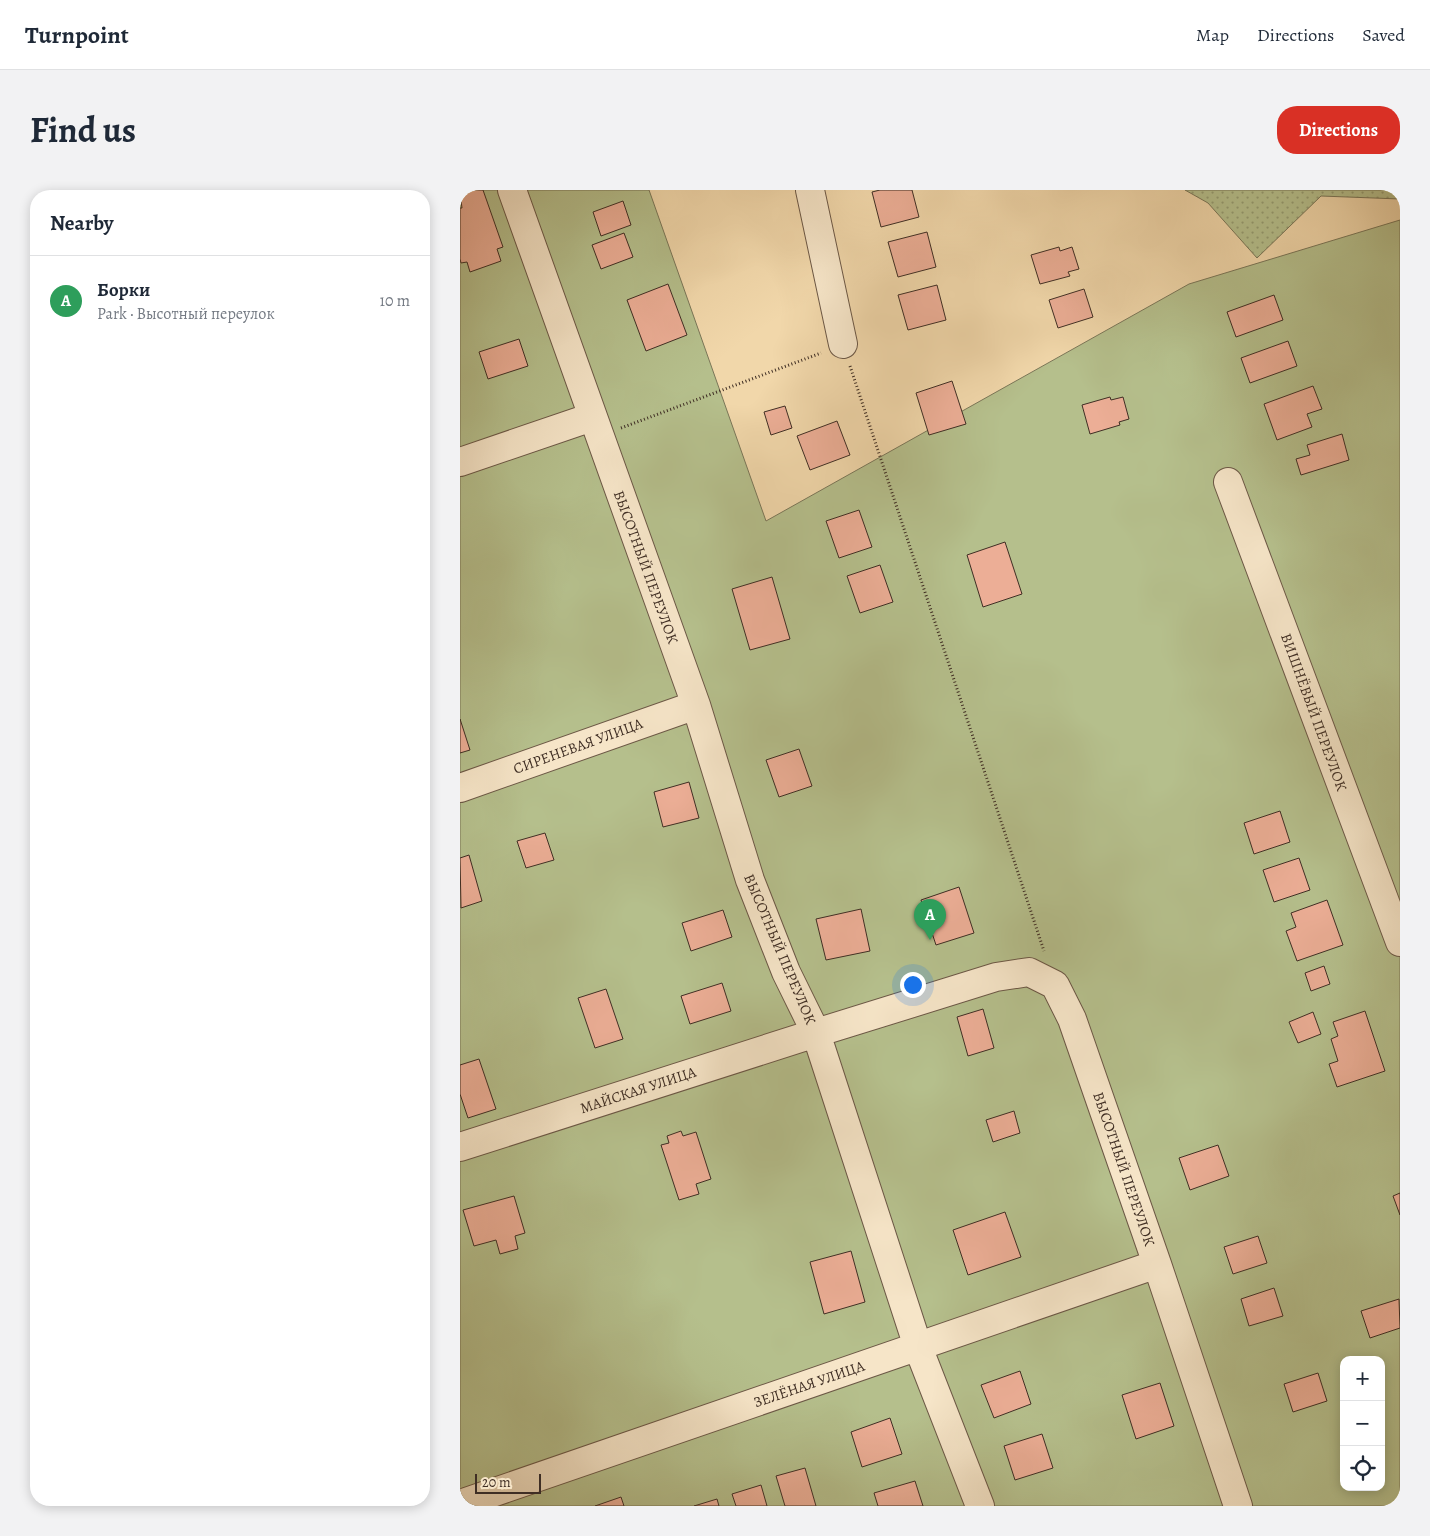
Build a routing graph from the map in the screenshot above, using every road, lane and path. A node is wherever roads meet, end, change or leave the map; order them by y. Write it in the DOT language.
graph roads {
  1 [pos="512,190"];
  2 [pos="810,190"];
  3 [pos="843,344"];
  4 [pos="595,427"];
  5 [pos="460,462"];
  6 [pos="1228,482"];
  7 [pos="696,704"];
  8 [pos="460,788"];
  9 [pos="1400,942"];
  10 [pos="1055,985"];
  11 [pos="816,1033"];
  12 [pos="460,1147"];
  13 [pos="1157,1264"];
  14 [pos="918,1346"];
  15 [pos="460,1504"];
  16 [pos="980,1506"];
  17 [pos="1238,1506"];
  1 -- 4 [label="street, ВЫСОТНЫЙ ПЕРЕУЛОК"];
  2 -- 3 [label="street"];
  3 -- 4 [label="path"];
  3 -- 10 [label="path"];
  4 -- 5 [label="street"];
  4 -- 7 [label="street, ВЫСОТНЫЙ ПЕРЕУЛОК"];
  6 -- 9 [label="street, ВИШНЁВЫЙ ПЕРЕУЛОК"];
  7 -- 8 [label="street, СИРЕНЕВАЯ УЛИЦА"];
  7 -- 11 [label="street, ВЫСОТНЫЙ ПЕРЕУЛОК"];
  10 -- 11 [label="street, ВЫСОТНЫЙ ПЕРЕУЛОК"];
  10 -- 13 [label="street, ВЫСОТНЫЙ ПЕРЕУЛОК"];
  11 -- 12 [label="street, МАЙСКАЯ УЛИЦА"];
  11 -- 14 [label="street"];
  13 -- 14 [label="street, ЗЕЛЁНАЯ УЛИЦА"];
  13 -- 17 [label="street, ВЫСОТНЫЙ ПЕРЕУЛОК"];
  14 -- 15 [label="street, ЗЕЛЁНАЯ УЛИЦА"];
  14 -- 16 [label="street"];
}
